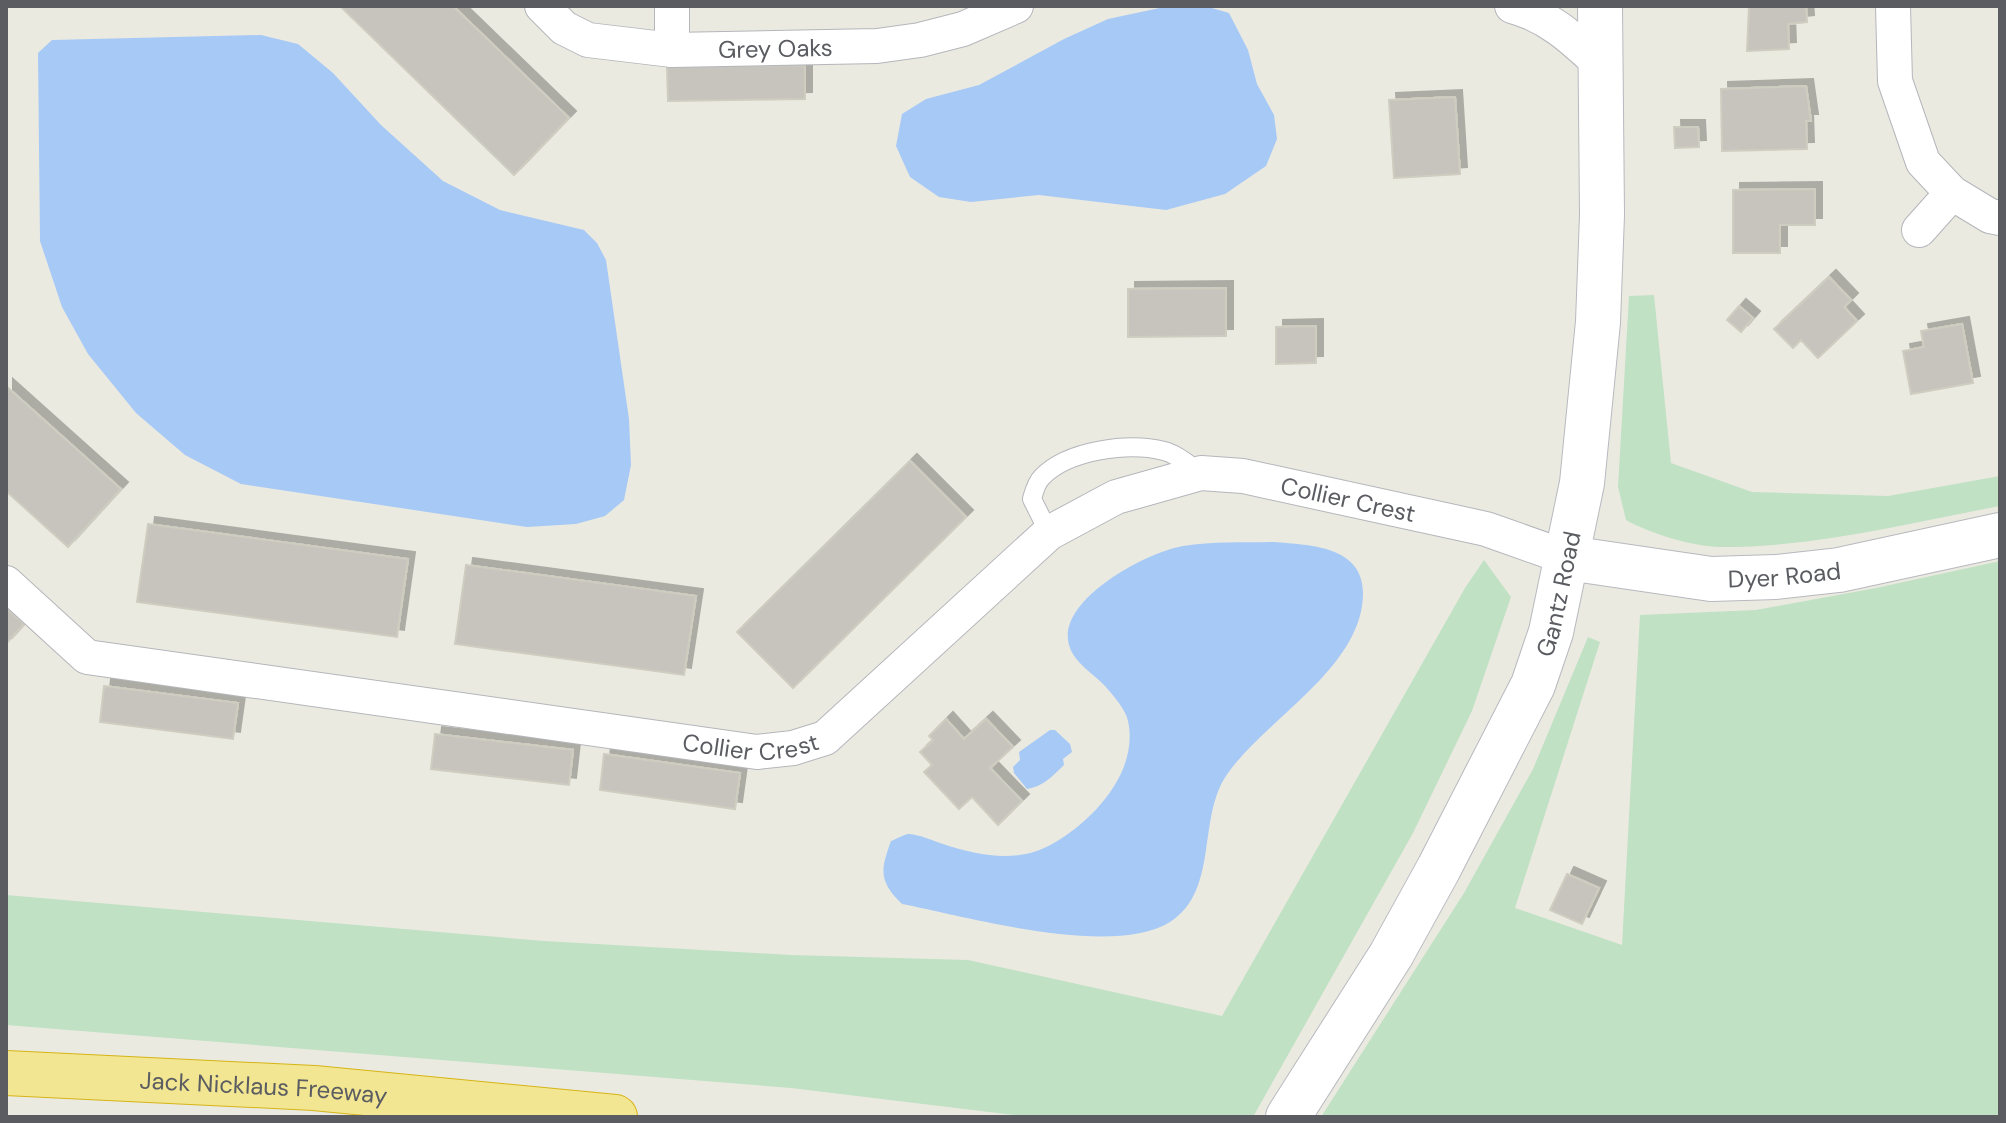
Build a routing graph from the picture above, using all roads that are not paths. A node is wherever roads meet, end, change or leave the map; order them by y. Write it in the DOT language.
graph roads {
  1 [pos="542,6"];
  2 [pos="672,6"];
  3 [pos="1016,6"];
  4 [pos="1512,6"];
  5 [pos="1600,6"];
  6 [pos="1893,6"];
  7 [pos="672,50"];
  8 [pos="1600,64"];
  9 [pos="1952,193"];
  10 [pos="2000,218"];
  11 [pos="1919,230"];
  12 [pos="1201,473"];
  13 [pos="1049,533"];
  14 [pos="2000,535"];
  15 [pos="1568,558"];
  16 [pos="6,583"];
  17 [pos="6,1073"];
  18 [pos="615,1117"];
  19 [pos="1288,1117"];
  1 -- 7 [label="street, Grey Oaks"];
  2 -- 7 [label="street"];
  3 -- 7 [label="street, Grey Oaks"];
  4 -- 8 [label="street"];
  5 -- 8 [label="main road, Gantz Road"];
  6 -- 9 [label="street"];
  8 -- 15 [label="main road, Gantz Road"];
  9 -- 10 [label="street"];
  9 -- 11 [label="street"];
  12 -- 13 [label="street, Collier Crest"];
  12 -- 13 [label="lane"];
  12 -- 15 [label="street, Collier Crest"];
  13 -- 16 [label="street, Collier Crest"];
  14 -- 15 [label="main road, Dyer Road"];
  15 -- 19 [label="main road, Gantz Road"];
  17 -- 18 [label="highway, Jack Nicklaus Freeway"];
}
